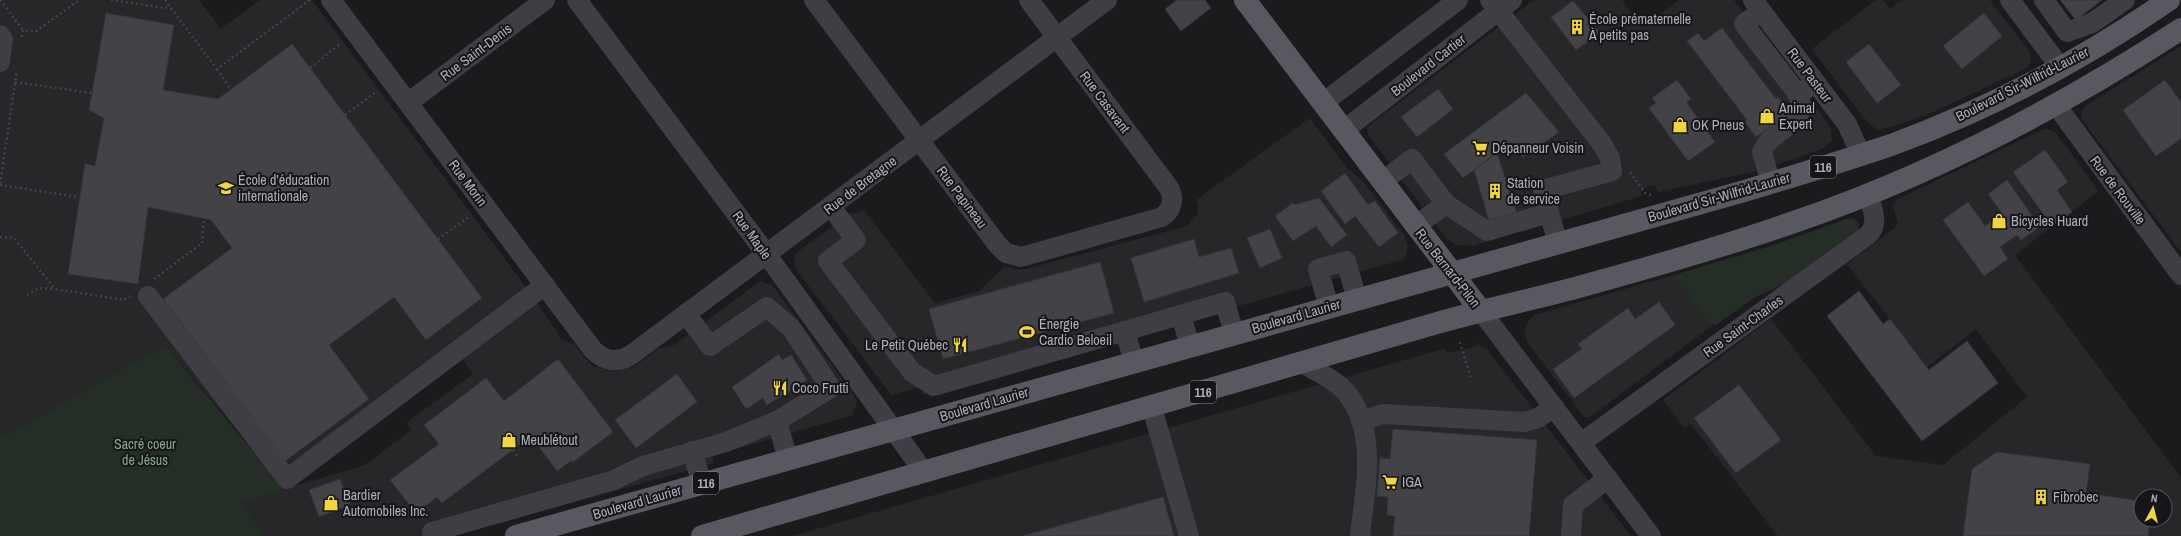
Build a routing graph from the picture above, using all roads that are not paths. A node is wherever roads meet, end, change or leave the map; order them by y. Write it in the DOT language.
graph roads {
  1 [pos="331,0"];
  2 [pos="545,0"];
  3 [pos="577,0"];
  4 [pos="814,0"];
  5 [pos="1029,0"];
  6 [pos="1107,0"];
  7 [pos="1245,0"];
  8 [pos="1458,0"];
  9 [pos="2040,0"];
  10 [pos="2044,0"];
  11 [pos="2125,0"];
  12 [pos="2169,0"];
  13 [pos="1500,4"];
  14 [pos="1757,6"];
  15 [pos="2015,7"];
  16 [pos="2139,19"];
  17 [pos="2181,28"];
  18 [pos="0,35"];
  19 [pos="1057,38"];
  20 [pos="9,65"];
  21 [pos="2060,67"];
  22 [pos="1815,82"];
  23 [pos="1798,95"];
  24 [pos="408,103"];
  25 [pos="1323,103"];
  26 [pos="2056,105"];
  27 [pos="1343,131"];
  28 [pos="919,140"];
  29 [pos="1862,155"];
  30 [pos="1382,182"];
  31 [pos="1771,182"];
  32 [pos="1868,194"];
  33 [pos="1446,204"];
  34 [pos="831,207"];
  35 [pos="1171,208"];
  36 [pos="1549,213"];
  37 [pos="1415,226"];
  38 [pos="1487,231"];
  39 [pos="1558,243"];
  40 [pos="767,255"];
  41 [pos="1496,260"];
  42 [pos="1451,273"];
  43 [pos="2181,275"];
  44 [pos="545,285"];
  45 [pos="144,290"];
  46 [pos="1357,299"];
  47 [pos="1329,307"];
  48 [pos="1481,311"];
  49 [pos="686,314"];
  50 [pos="1181,315"];
  51 [pos="1125,331"];
  52 [pos="1234,334"];
  53 [pos="1190,346"];
  54 [pos="609,360"];
  55 [pos="1134,362"];
  56 [pos="1302,363"];
  57 [pos="1554,407"];
  58 [pos="1152,408"];
  59 [pos="1361,421"];
  60 [pos="777,422"];
  61 [pos="895,429"];
  62 [pos="1581,443"];
  63 [pos="692,451"];
  64 [pos="788,459"];
  65 [pos="924,472"];
  66 [pos="1608,478"];
  67 [pos="614,480"];
  68 [pos="702,484"];
  69 [pos="539,502"];
  70 [pos="622,506"];
  71 [pos="546,528"];
  72 [pos="433,536"];
  73 [pos="516,536"];
  74 [pos="702,536"];
  75 [pos="1189,536"];
  76 [pos="1360,536"];
  77 [pos="1572,536"];
  78 [pos="1651,536"];
  1 -- 24 [label="street, Rue Morin"];
  2 -- 24 [label="street, Rue Saint-Denis"];
  3 -- 40 [label="street, Rue Maple"];
  4 -- 28 [label="street, Rue Papineau"];
  5 -- 19 [label="street, Rue Casavant"];
  6 -- 19 [label="street, Rue de Bretagne"];
  7 -- 25 [label="main road, Rue Bernard-Pilon"];
  8 -- 25 [label="street"];
  9 -- 15 [label="street"];
  10 -- 11 [label="street"];
  11 -- 16 [label="street"];
  12 -- 16 [label="main road, Boulevard Sir-Wilfrid-Laurier / 116"];
  13 -- 27 [label="street, Boulevard Cartier"];
  13 -- 36 [label="street"];
  14 -- 22 [label="street, Rue Pasteur"];
  14 -- 23 [label="street"];
  15 -- 21 [label="street"];
  16 -- 21 [label="main road, Boulevard Sir-Wilfrid-Laurier / 116"];
  17 -- 26 [label="main road, 116"];
  18 -- 20 [label="street"];
  19 -- 28 [label="street, Rue de Bretagne"];
  19 -- 35 [label="street, Rue Casavant"];
  21 -- 29 [label="main road, Boulevard Sir-Wilfrid-Laurier / 116"];
  22 -- 23 [label="street"];
  22 -- 29 [label="street, Rue Pasteur"];
  23 -- 31 [label="street"];
  24 -- 44 [label="street, Rue Morin"];
  25 -- 27 [label="main road, Rue Bernard-Pilon"];
  26 -- 32 [label="main road, 116"];
  26 -- 43 [label="street, Rue de Rouville"];
  27 -- 30 [label="main road, Rue Bernard-Pilon"];
  28 -- 34 [label="street, Rue de Bretagne"];
  28 -- 35 [label="street, Rue Papineau"];
  29 -- 31 [label="main road, Boulevard Sir-Wilfrid-Laurier / 116"];
  30 -- 33 [label="street"];
  30 -- 37 [label="main road, Rue Bernard-Pilon"];
  31 -- 39 [label="main road, Boulevard Sir-Wilfrid-Laurier / 116"];
  32 -- 48 [label="main road, 116"];
  32 -- 62 [label="street, Rue Saint-Charles"];
  33 -- 37 [label="street"];
  33 -- 38 [label="street"];
  34 -- 40 [label="street, Rue de Bretagne"];
  34 -- 51 [label="street"];
  36 -- 38 [label="street"];
  36 -- 39 [label="street"];
  37 -- 42 [label="main road, Rue Bernard-Pilon"];
  38 -- 41 [label="street"];
  39 -- 41 [label="main road, Boulevard Sir-Wilfrid-Laurier / 116"];
  40 -- 49 [label="street, Rue de Bretagne"];
  40 -- 61 [label="street, Rue Maple"];
  41 -- 42 [label="main road, Boulevard Sir-Wilfrid-Laurier / 116"];
  42 -- 46 [label="main road, Boulevard Laurier / 116"];
  42 -- 48 [label="main road, Rue Bernard-Pilon"];
  44 -- 45 [label="street"];
  44 -- 54 [label="street, Rue Morin"];
  46 -- 47 [label="main road, Boulevard Laurier / 116"];
  46 -- 47 [label="street"];
  47 -- 52 [label="main road, Boulevard Laurier / 116"];
  48 -- 56 [label="main road, 116"];
  48 -- 57 [label="street, Rue Bernard-Pilon"];
  49 -- 54 [label="street, Rue de Bretagne"];
  49 -- 60 [label="street"];
  50 -- 51 [label="street"];
  50 -- 52 [label="street"];
  50 -- 53 [label="street"];
  51 -- 55 [label="street"];
  52 -- 53 [label="main road, Boulevard Laurier / 116"];
  53 -- 55 [label="main road, Boulevard Laurier / 116"];
  55 -- 61 [label="main road, Boulevard Laurier / 116"];
  56 -- 58 [label="main road, 116"];
  56 -- 59 [label="street"];
  57 -- 59 [label="street"];
  57 -- 62 [label="street, Rue Bernard-Pilon"];
  58 -- 65 [label="main road, 116"];
  58 -- 75 [label="street"];
  59 -- 76 [label="street"];
  60 -- 63 [label="street"];
  60 -- 64 [label="street"];
  61 -- 64 [label="main road, Boulevard Laurier / 116"];
  61 -- 65 [label="street, Rue Maple"];
  62 -- 66 [label="street, Rue Bernard-Pilon"];
  63 -- 67 [label="street"];
  63 -- 68 [label="street"];
  64 -- 68 [label="main road, Boulevard Laurier / 116"];
  65 -- 74 [label="main road, 116"];
  66 -- 77 [label="street"];
  66 -- 78 [label="street, Rue Bernard-Pilon"];
  67 -- 69 [label="street"];
  67 -- 70 [label="street"];
  68 -- 70 [label="main road, Boulevard Laurier / 116"];
  69 -- 71 [label="street"];
  69 -- 72 [label="street"];
  70 -- 71 [label="main road, Boulevard Laurier / 116"];
  71 -- 73 [label="main road, Boulevard Laurier / 116"];
}
